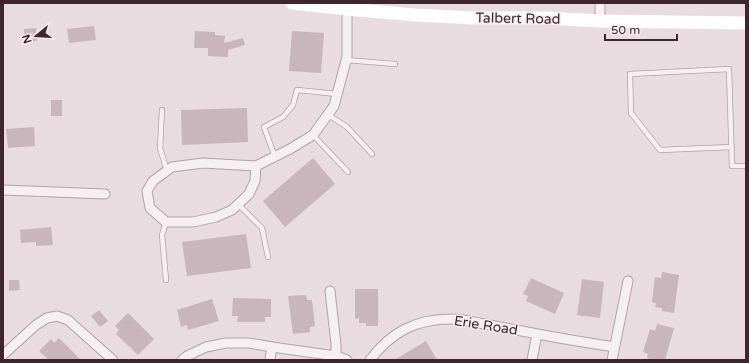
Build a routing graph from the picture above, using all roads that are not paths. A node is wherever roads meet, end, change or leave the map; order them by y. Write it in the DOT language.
graph roads {
  1 [pos="292,3"];
  2 [pos="600,3"];
  3 [pos="347,6"];
  4 [pos="600,21"];
  5 [pos="746,23"];
  6 [pos="346,60"];
  7 [pos="396,64"];
  8 [pos="337,94"];
  9 [pos="162,110"];
  10 [pos="327,114"];
  11 [pos="313,135"];
  12 [pos="732,147"];
  13 [pos="372,154"];
  14 [pos="275,157"];
  15 [pos="256,166"];
  16 [pos="746,166"];
  17 [pos="167,171"];
  18 [pos="348,172"];
  19 [pos="3,190"];
  20 [pos="105,194"];
  21 [pos="238,204"];
  22 [pos="166,222"];
  23 [pos="268,257"];
  24 [pos="166,280"];
  25 [pos="628,281"];
  26 [pos="330,291"];
  27 [pos="537,334"];
  28 [pos="272,347"];
  29 [pos="614,347"];
  30 [pos="3,355"];
  31 [pos="336,356"];
  32 [pos="112,360"];
  33 [pos="182,360"];
  34 [pos="270,360"];
  35 [pos="347,360"];
  36 [pos="370,360"];
  37 [pos="532,360"];
  38 [pos="612,360"];
  1 -- 3 [label="street, Talbert Road"];
  2 -- 4 [label="street"];
  3 -- 4 [label="street, Talbert Road"];
  3 -- 6 [label="street"];
  4 -- 5 [label="street, Talbert Road"];
  6 -- 7 [label="lane"];
  6 -- 8 [label="street"];
  8 -- 10 [label="street"];
  8 -- 14 [label="lane"];
  9 -- 17 [label="lane"];
  10 -- 11 [label="street"];
  10 -- 13 [label="lane"];
  11 -- 14 [label="street"];
  11 -- 18 [label="lane"];
  12 -- 12 [label="lane"];
  12 -- 16 [label="lane"];
  14 -- 15 [label="street"];
  15 -- 17 [label="street"];
  15 -- 21 [label="street"];
  17 -- 22 [label="street"];
  19 -- 20 [label="street"];
  21 -- 22 [label="street"];
  21 -- 23 [label="lane"];
  22 -- 24 [label="lane"];
  25 -- 29 [label="street"];
  26 -- 31 [label="street"];
  27 -- 29 [label="street, Erie Road"];
  27 -- 36 [label="street, Erie Road"];
  27 -- 37 [label="street"];
  28 -- 31 [label="street"];
  28 -- 33 [label="street"];
  28 -- 34 [label="street"];
  29 -- 38 [label="street"];
  30 -- 32 [label="street"];
  31 -- 35 [label="street"];
}
